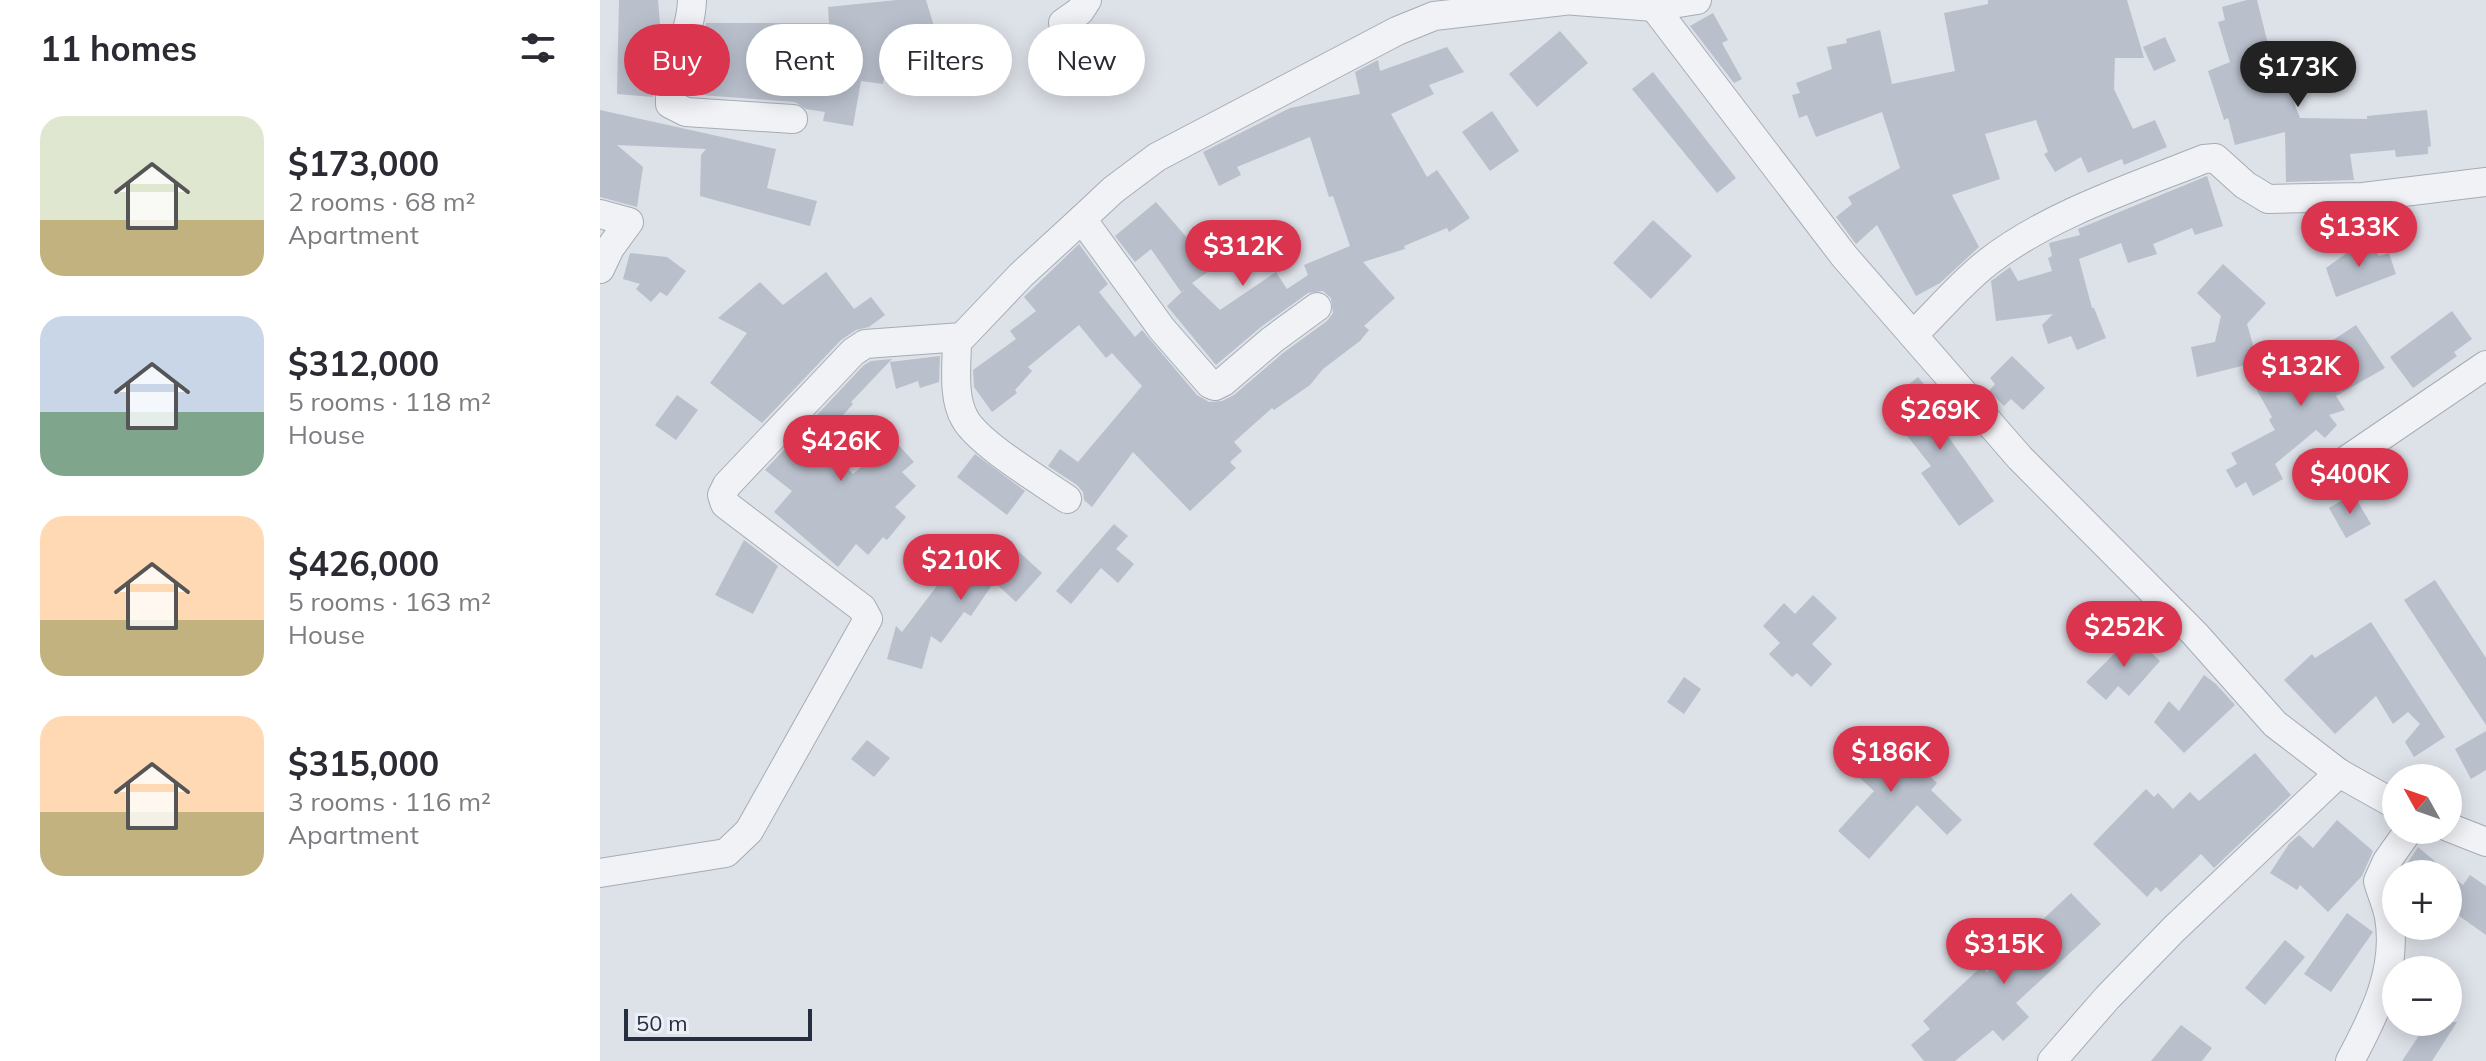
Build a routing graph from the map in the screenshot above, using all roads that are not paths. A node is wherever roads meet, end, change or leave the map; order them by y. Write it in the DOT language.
graph roads {
  1 [pos="692,0"];
  2 [pos="1087,0"];
  3 [pos="1697,0"];
  4 [pos="1563,1"];
  5 [pos="1654,7"];
  6 [pos="1063,23"];
  7 [pos="793,119"];
  8 [pos="2486,182"];
  9 [pos="600,214"];
  10 [pos="1082,219"];
  11 [pos="600,269"];
  12 [pos="1317,307"];
  13 [pos="1913,335"];
  14 [pos="957,339"];
  15 [pos="2486,365"];
  16 [pos="2345,461"];
  17 [pos="1067,499"];
  18 [pos="2339,773"];
  19 [pos="2382,797"];
  20 [pos="2462,833"];
  21 [pos="2486,842"];
  22 [pos="2399,844"];
  23 [pos="600,873"];
  24 [pos="2052,1061"];
  25 [pos="2350,1061"];
  1 -- 7 [label="street"];
  2 -- 6 [label="street"];
  3 -- 5 [label="street"];
  4 -- 5 [label="street"];
  4 -- 10 [label="street"];
  5 -- 13 [label="street"];
  8 -- 13 [label="street"];
  9 -- 11 [label="street"];
  10 -- 12 [label="street"];
  10 -- 14 [label="street"];
  13 -- 18 [label="street"];
  14 -- 17 [label="street"];
  14 -- 23 [label="street"];
  15 -- 16 [label="street"];
  18 -- 19 [label="street"];
  18 -- 24 [label="street"];
  20 -- 21 [label="street"];
  22 -- 25 [label="street"];
}
